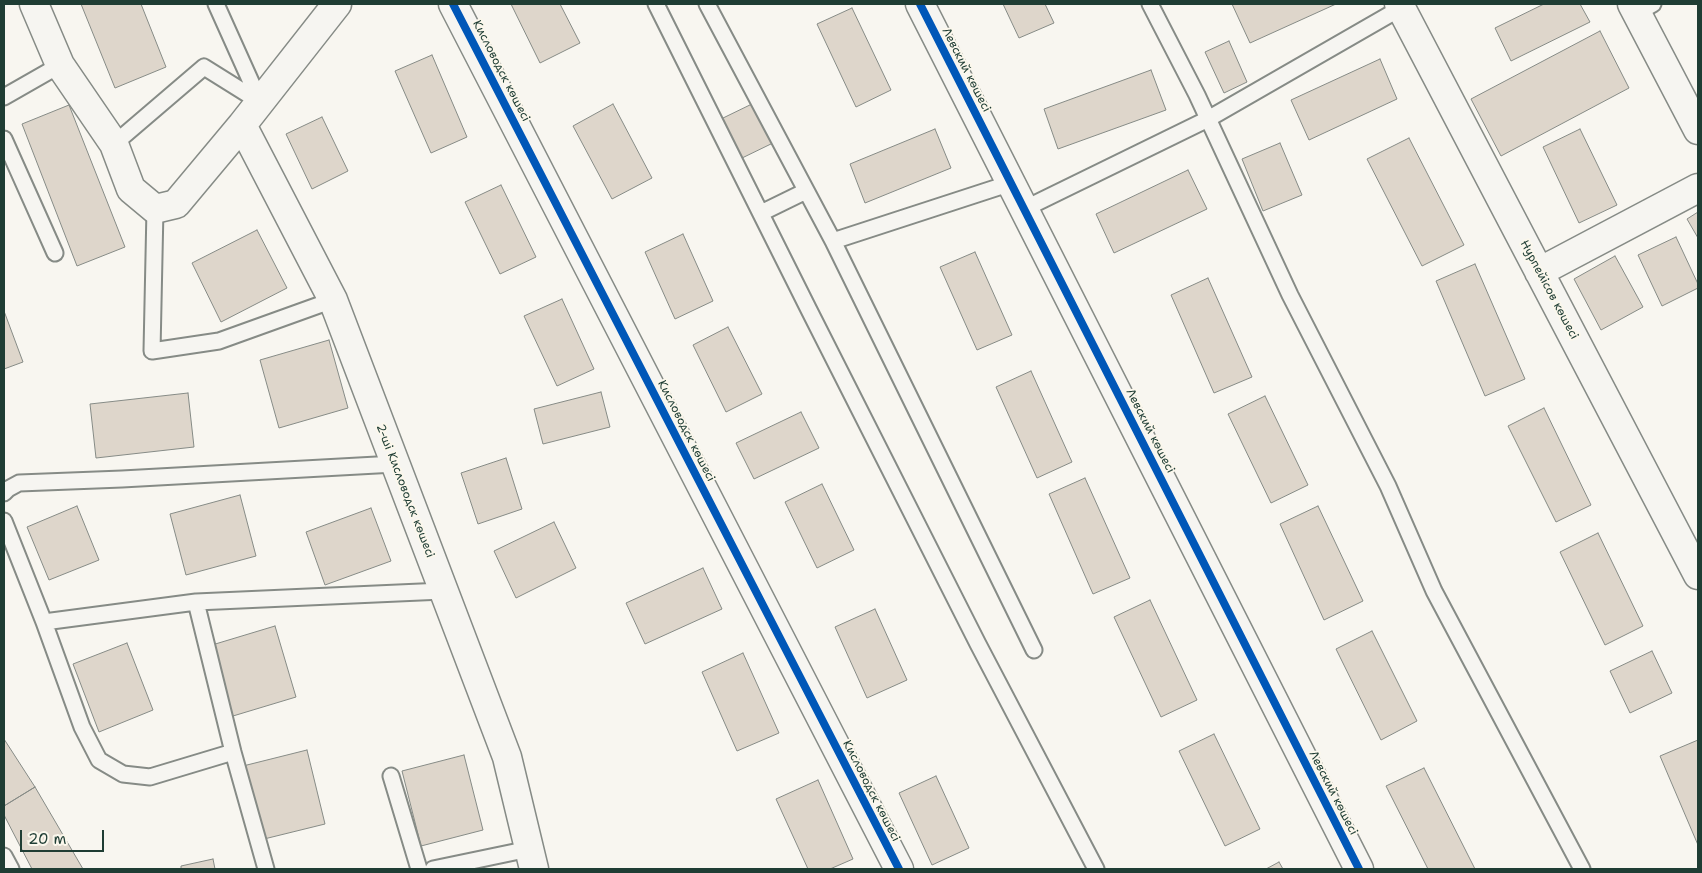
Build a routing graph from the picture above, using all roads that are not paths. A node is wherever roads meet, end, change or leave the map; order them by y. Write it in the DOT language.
graph roads {
  1 [pos="34,4"];
  2 [pos="216,4"];
  3 [pos="337,4"];
  4 [pos="454,4"];
  5 [pos="656,4"];
  6 [pos="707,4"];
  7 [pos="920,4"];
  8 [pos="1150,4"];
  9 [pos="1400,6"];
  10 [pos="1641,7"];
  11 [pos="60,65"];
  12 [pos="4,97"];
  13 [pos="260,102"];
  14 [pos="1208,119"];
  15 [pos="242,125"];
  16 [pos="1698,130"];
  17 [pos="4,139"];
  18 [pos="114,144"];
  19 [pos="1011,183"];
  20 [pos="1698,188"];
  21 [pos="806,191"];
  22 [pos="154,209"];
  23 [pos="1024,209"];
  24 [pos="761,213"];
  25 [pos="834,241"];
  26 [pos="54,252"];
  27 [pos="1539,272"];
  28 [pos="333,300"];
  29 [pos="395,464"];
  30 [pos="4,494"];
  31 [pos="4,520"];
  32 [pos="1698,576"];
  33 [pos="443,591"];
  34 [pos="196,602"];
  35 [pos="44,622"];
  36 [pos="1034,650"];
  37 [pos="233,752"];
  38 [pos="392,776"];
  39 [pos="4,856"];
  40 [pos="531,859"];
  41 [pos="11,869"];
  42 [pos="266,869"];
  43 [pos="419,869"];
  44 [pos="433,869"];
  45 [pos="899,869"];
  46 [pos="1096,869"];
  47 [pos="1359,869"];
  48 [pos="1582,869"];
  1 -- 11 [label="street"];
  2 -- 13 [label="lane"];
  3 -- 13 [label="street"];
  4 -- 45 [label="street, Кисловодск көшесі"];
  5 -- 24 [label="lane"];
  6 -- 21 [label="lane"];
  7 -- 19 [label="street, Левский көшесі"];
  8 -- 14 [label="lane"];
  9 -- 14 [label="lane"];
  9 -- 27 [label="street, Нурпейісов көшесі"];
  10 -- 16 [label="street"];
  11 -- 12 [label="lane"];
  11 -- 18 [label="street"];
  13 -- 15 [label="street"];
  13 -- 18 [label="lane"];
  14 -- 23 [label="lane"];
  14 -- 48 [label="lane"];
  15 -- 22 [label="street"];
  15 -- 28 [label="street, 2-ші Кисловодск көшесі"];
  17 -- 26 [label="lane"];
  18 -- 22 [label="street"];
  19 -- 23 [label="street, Левский көшесі"];
  19 -- 25 [label="lane"];
  20 -- 27 [label="street"];
  21 -- 24 [label="lane"];
  21 -- 25 [label="lane"];
  22 -- 28 [label="lane"];
  23 -- 47 [label="street, Левский көшесі"];
  24 -- 46 [label="lane"];
  25 -- 36 [label="lane"];
  27 -- 32 [label="street, Нурпейісов көшесі"];
  28 -- 29 [label="street, 2-ші Кисловодск көшесі"];
  29 -- 30 [label="lane"];
  29 -- 33 [label="street, 2-ші Кисловодск көшесі"];
  31 -- 35 [label="lane"];
  33 -- 34 [label="lane"];
  33 -- 40 [label="street, 2-ші Кисловодск көшесі"];
  34 -- 35 [label="lane"];
  34 -- 37 [label="lane"];
  35 -- 37 [label="lane"];
  37 -- 42 [label="lane"];
  38 -- 43 [label="lane"];
  39 -- 41 [label="lane"];
  40 -- 44 [label="lane"];
}
